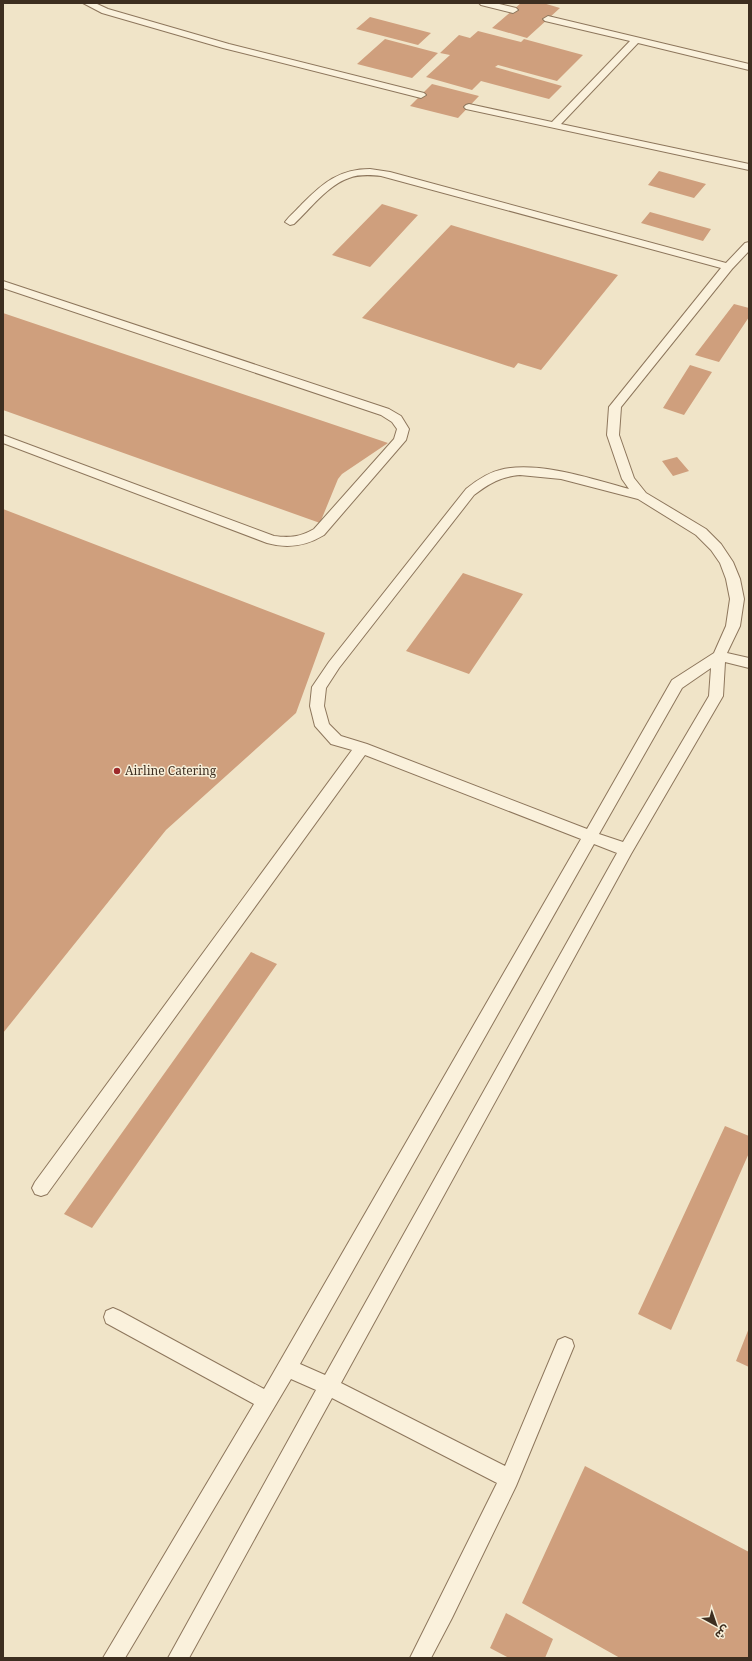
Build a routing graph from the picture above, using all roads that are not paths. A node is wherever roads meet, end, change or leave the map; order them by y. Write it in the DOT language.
graph roads {
  1 [pos="88,3"];
  2 [pos="484,3"];
  3 [pos="513,10"];
  4 [pos="548,19"];
  5 [pos="636,40"];
  6 [pos="749,67"];
  7 [pos="421,95"];
  8 [pos="469,107"];
  9 [pos="555,124"];
  10 [pos="749,167"];
  11 [pos="290,222"];
  12 [pos="749,246"];
  13 [pos="728,267"];
  14 [pos="3,284"];
  15 [pos="3,440"];
  16 [pos="642,496"];
  17 [pos="719,656"];
  18 [pos="749,662"];
  19 [pos="362,748"];
  20 [pos="591,836"];
  21 [pos="626,850"];
  22 [pos="42,1188"];
  23 [pos="113,1317"];
  24 [pos="565,1346"];
  25 [pos="287,1368"];
  26 [pos="330,1387"];
  27 [pos="267,1400"];
  28 [pos="509,1479"];
  29 [pos="113,1658"];
  30 [pos="178,1658"];
  31 [pos="420,1658"];
  1 -- 7 [label="lane"];
  2 -- 3 [label="lane"];
  4 -- 5 [label="lane"];
  5 -- 6 [label="lane"];
  5 -- 9 [label="lane"];
  8 -- 9 [label="lane"];
  9 -- 10 [label="lane"];
  11 -- 13 [label="lane"];
  12 -- 13 [label="lane"];
  13 -- 16 [label="lane"];
  14 -- 15 [label="lane"];
  16 -- 17 [label="lane"];
  16 -- 19 [label="lane"];
  17 -- 18 [label="lane"];
  17 -- 20 [label="lane"];
  17 -- 21 [label="lane"];
  19 -- 20 [label="lane"];
  19 -- 22 [label="lane"];
  20 -- 21 [label="lane"];
  20 -- 25 [label="lane"];
  21 -- 26 [label="lane"];
  23 -- 27 [label="lane"];
  24 -- 28 [label="lane"];
  25 -- 26 [label="lane"];
  25 -- 27 [label="lane"];
  26 -- 28 [label="lane"];
  26 -- 30 [label="lane"];
  27 -- 29 [label="lane"];
  28 -- 31 [label="lane"];
}
